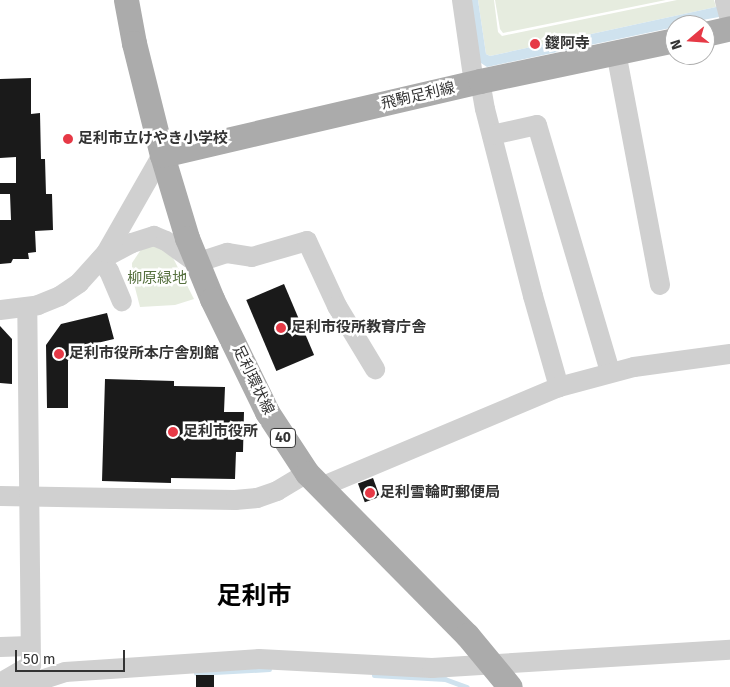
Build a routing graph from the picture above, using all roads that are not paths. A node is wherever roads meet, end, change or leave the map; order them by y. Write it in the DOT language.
graph roads {
  1 [pos="126,0"];
  2 [pos="462,0"];
  3 [pos="730,28"];
  4 [pos="715,32"];
  5 [pos="665,42"];
  6 [pos="616,52"];
  7 [pos="477,82"];
  8 [pos="492,135"];
  9 [pos="162,155"];
  10 [pos="100,260"];
  11 [pos="196,263"];
  12 [pos="660,284"];
  13 [pos="122,302"];
  14 [pos="27,308"];
  15 [pos="0,310"];
  16 [pos="730,354"];
  17 [pos="375,369"];
  18 [pos="610,372"];
  19 [pos="559,387"];
  20 [pos="314,480"];
  21 [pos="0,496"];
  22 [pos="30,496"];
  23 [pos="30,646"];
  24 [pos="0,647"];
  25 [pos="730,650"];
  26 [pos="492,665"];
  27 [pos="0,683"];
  28 [pos="20,687"];
  29 [pos="510,687"];
  1 -- 9 [label="main road, 足利環状線 / 40"];
  2 -- 7 [label="street"];
  3 -- 4 [label="main road"];
  5 -- 6 [label="main road, 飛駒足利線"];
  6 -- 7 [label="main road, 飛駒足利線"];
  6 -- 12 [label="street"];
  7 -- 8 [label="street"];
  7 -- 9 [label="main road, 飛駒足利線"];
  8 -- 18 [label="street"];
  8 -- 19 [label="street"];
  9 -- 10 [label="street"];
  9 -- 11 [label="main road, 足利環状線 / 40"];
  10 -- 11 [label="street"];
  10 -- 13 [label="street"];
  10 -- 14 [label="street"];
  11 -- 17 [label="street"];
  11 -- 20 [label="main road, 足利環状線 / 40"];
  14 -- 15 [label="street"];
  14 -- 22 [label="street"];
  16 -- 18 [label="street"];
  18 -- 19 [label="street"];
  19 -- 20 [label="street"];
  20 -- 22 [label="street"];
  20 -- 26 [label="main road, 足利環状線 / 40"];
  21 -- 22 [label="street"];
  22 -- 23 [label="street"];
  23 -- 24 [label="street"];
  23 -- 27 [label="street"];
  25 -- 26 [label="street"];
  26 -- 28 [label="street"];
  26 -- 29 [label="main road, 足利環状線 / 40"];
}
